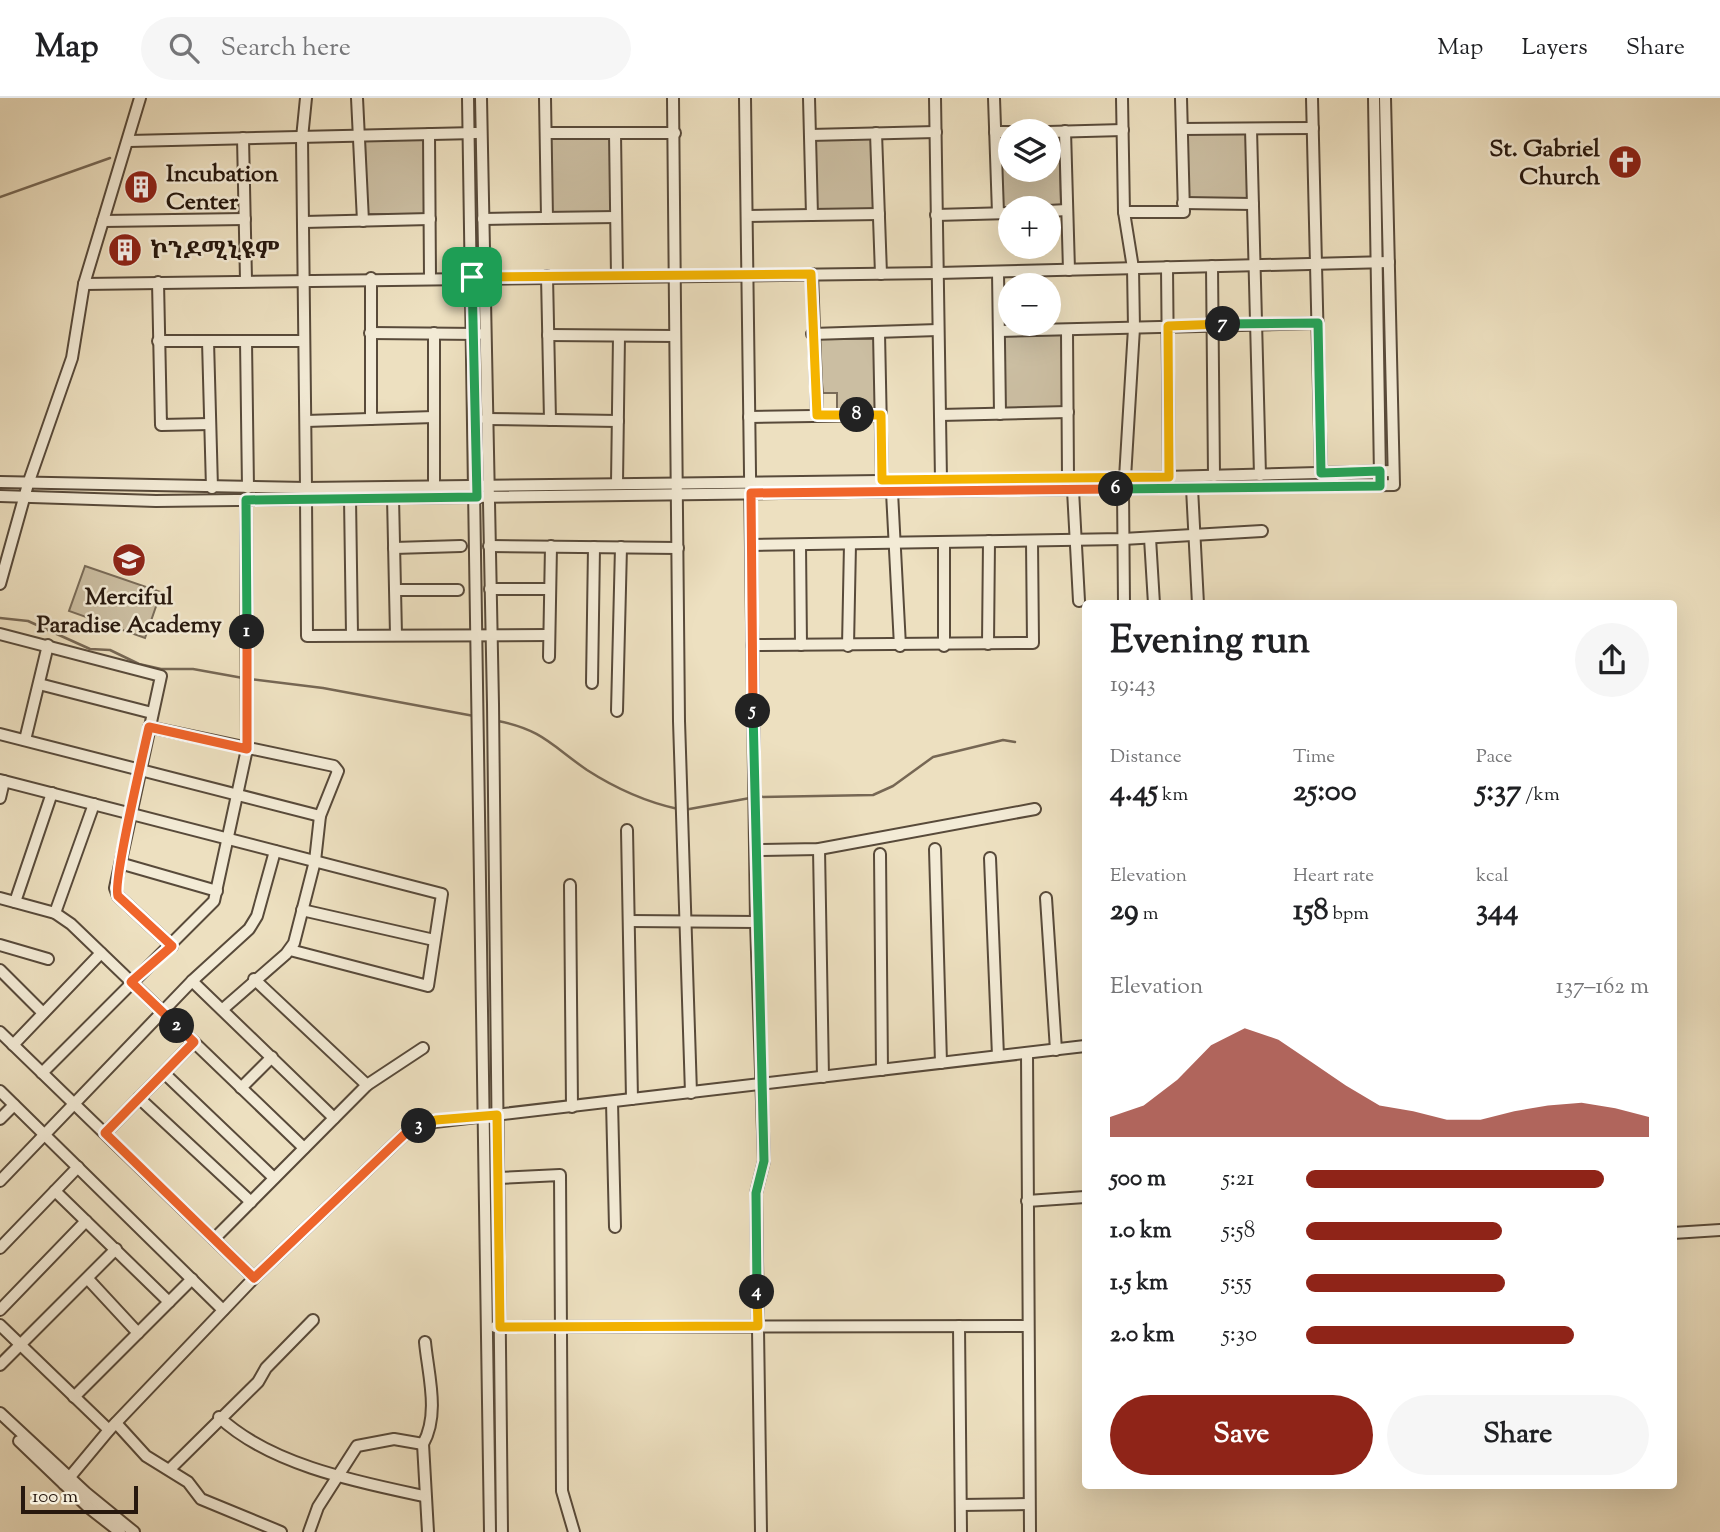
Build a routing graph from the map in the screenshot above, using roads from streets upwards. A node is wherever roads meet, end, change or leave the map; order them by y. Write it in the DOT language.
graph roads {
  1 [pos="140,98"];
  2 [pos="306,98"];
  3 [pos="357,98"];
  4 [pos="468,98"];
  5 [pos="481,98"];
  6 [pos="545,98"];
  7 [pos="673,98"];
  8 [pos="745,98"];
  9 [pos="808,98"];
  10 [pos="934,98"];
  11 [pos="994,98"];
  12 [pos="1122,98"];
  13 [pos="1181,98"];
  14 [pos="1312,98"];
  15 [pos="1374,98"];
  16 [pos="1385,98"];
  17 [pos="1313,128"];
  18 [pos="1182,129"];
  19 [pos="1251,129"];
  20 [pos="1123,130"];
  21 [pos="1061,131"];
  22 [pos="1065,131"];
  23 [pos="675,132"];
  24 [pos="936,132"];
  25 [pos="995,132"];
  26 [pos="476,133"];
  27 [pos="546,133"];
  28 [pos="615,133"];
  29 [pos="876,133"];
  30 [pos="429,134"];
  31 [pos="359,135"];
  32 [pos="810,135"];
  33 [pos="243,138"];
  34 [pos="302,138"];
  35 [pos="129,141"];
  36 [pos="1002,196"];
  37 [pos="1183,203"];
  38 [pos="1253,204"];
  39 [pos="1061,210"];
  40 [pos="1067,210"];
  41 [pos="1124,212"];
  42 [pos="998,213"];
  43 [pos="879,214"];
  44 [pos="811,215"];
  45 [pos="936,215"];
  46 [pos="747,216"];
  47 [pos="616,217"];
  48 [pos="547,218"];
  49 [pos="245,219"];
  50 [pos="430,219"];
  51 [pos="483,219"];
  52 [pos="103,221"];
  53 [pos="363,221"];
  54 [pos="304,222"];
  55 [pos="1375,262"];
  56 [pos="1389,262"];
  57 [pos="1316,264"];
  58 [pos="1254,265"];
  59 [pos="1212,266"];
  60 [pos="1167,267"];
  61 [pos="1133,268"];
  62 [pos="1069,270"];
  63 [pos="998,272"];
  64 [pos="938,273"];
  65 [pos="747,274"];
  66 [pos="811,274"];
  67 [pos="881,274"];
  68 [pos="676,275"];
  69 [pos="547,276"];
  70 [pos="617,276"];
  71 [pos="430,277"];
  72 [pos="472,277"];
  73 [pos="484,277"];
  74 [pos="371,278"];
  75 [pos="246,280"];
  76 [pos="304,280"];
  77 [pos="158,282"];
  78 [pos="84,284"];
  79 [pos="1318,323"];
  80 [pos="1212,324"];
  81 [pos="1256,324"];
  82 [pos="1168,326"];
  83 [pos="1134,328"];
  84 [pos="938,330"];
  85 [pos="1061,331"];
  86 [pos="1067,331"];
  87 [pos="370,333"];
  88 [pos="434,333"];
  89 [pos="879,333"];
  90 [pos="473,334"];
  91 [pos="485,334"];
  92 [pos="812,334"];
  93 [pos="548,335"];
  94 [pos="619,336"];
  95 [pos="675,336"];
  96 [pos="999,336"];
  97 [pos="158,341"];
  98 [pos="208,341"];
  99 [pos="246,341"];
  100 [pos="303,341"];
  101 [pos="1068,412"];
  102 [pos="1000,414"];
  103 [pos="817,415"];
  104 [pos="881,415"];
  105 [pos="940,415"];
  106 [pos="434,417"];
  107 [pos="749,418"];
  108 [pos="371,419"];
  109 [pos="486,419"];
  110 [pos="550,420"];
  111 [pos="306,421"];
  112 [pos="618,421"];
  113 [pos="210,424"];
  114 [pos="1380,471"];
  115 [pos="1393,471"];
  116 [pos="1321,473"];
  117 [pos="1260,475"];
  118 [pos="1214,476"];
  119 [pos="1169,477"];
  120 [pos="1068,478"];
  121 [pos="882,480"];
  122 [pos="941,480"];
  123 [pos="0,482"];
  124 [pos="617,483"];
  125 [pos="28,484"];
  126 [pos="488,484"];
  127 [pos="1124,484"];
  128 [pos="476,485"];
  129 [pos="1380,486"];
  130 [pos="156,487"];
  131 [pos="434,487"];
  132 [pos="212,488"];
  133 [pos="751,488"];
  134 [pos="1192,488"];
  135 [pos="677,489"];
  136 [pos="1073,489"];
  137 [pos="892,492"];
  138 [pos="306,493"];
  139 [pos="247,494"];
  140 [pos="0,496"];
  141 [pos="393,497"];
  142 [pos="482,497"];
  143 [pos="25,498"];
  144 [pos="350,498"];
  145 [pos="156,501"];
  146 [pos="1262,531"];
  147 [pos="1193,535"];
  148 [pos="1150,538"];
  149 [pos="1123,539"];
  150 [pos="1076,540"];
  151 [pos="989,541"];
  152 [pos="1032,541"];
  153 [pos="944,542"];
  154 [pos="895,543"];
  155 [pos="850,544"];
  156 [pos="751,545"];
  157 [pos="800,545"];
  158 [pos="461,546"];
  159 [pos="489,546"];
  160 [pos="551,546"];
  161 [pos="594,547"];
  162 [pos="621,547"];
  163 [pos="394,548"];
  164 [pos="678,548"];
  165 [pos="0,584"];
  166 [pos="490,589"];
  167 [pos="550,589"];
  168 [pos="396,590"];
  169 [pos="458,590"];
  170 [pos="1124,600"];
  171 [pos="1154,600"];
  172 [pos="1198,600"];
  173 [pos="1079,601"];
  174 [pos="0,634"];
  175 [pos="352,634"];
  176 [pos="479,634"];
  177 [pos="491,634"];
  178 [pos="396,635"];
  179 [pos="549,635"];
  180 [pos="988,643"];
  181 [pos="48,645"];
  182 [pos="752,645"];
  183 [pos="801,645"];
  184 [pos="848,646"];
  185 [pos="900,646"];
  186 [pos="944,646"];
  187 [pos="549,657"];
  188 [pos="592,683"];
  189 [pos="39,684"];
  190 [pos="617,711"];
  191 [pos="152,713"];
  192 [pos="149,727"];
  193 [pos="0,734"];
  194 [pos="25,740"];
  195 [pos="247,749"];
  196 [pos="139,770"];
  197 [pos="2,780"];
  198 [pos="51,793"];
  199 [pos="238,796"];
  200 [pos="0,798"];
  201 [pos="94,804"];
  202 [pos="1035,809"];
  203 [pos="129,813"];
  204 [pos="320,816"];
  205 [pos="627,830"];
  206 [pos="226,838"];
  207 [pos="819,849"];
  208 [pos="935,849"];
  209 [pos="756,850"];
  210 [pos="275,851"];
  211 [pos="880,854"];
  212 [pos="990,858"];
  213 [pos="315,861"];
  214 [pos="123,864"];
  215 [pos="570,885"];
  216 [pos="217,891"];
  217 [pos="0,898"];
  218 [pos="1046,898"];
  219 [pos="15,902"];
  220 [pos="302,910"];
  221 [pos="55,913"];
  222 [pos="631,921"];
  223 [pos="685,922"];
  224 [pos="756,922"];
  225 [pos="434,940"];
  226 [pos="0,945"];
  227 [pos="172,946"];
  228 [pos="290,950"];
  229 [pos="101,953"];
  230 [pos="48,959"];
  231 [pos="0,970"];
  232 [pos="254,979"];
  233 [pos="192,981"];
  234 [pos="131,982"];
  235 [pos="223,1009"];
  236 [pos="162,1012"];
  237 [pos="43,1013"];
  238 [pos="0,1032"];
  239 [pos="194,1042"];
  240 [pos="13,1045"];
  241 [pos="1082,1046"];
  242 [pos="423,1048"];
  243 [pos="1056,1050"];
  244 [pos="1027,1053"];
  245 [pos="272,1056"];
  246 [pos="998,1056"];
  247 [pos="941,1063"];
  248 [pos="882,1070"];
  249 [pos="42,1073"];
  250 [pos="164,1073"];
  251 [pos="822,1077"];
  252 [pos="762,1084"];
  253 [pos="367,1085"];
  254 [pos="241,1088"];
  255 [pos="0,1091"];
  256 [pos="691,1093"];
  257 [pos="139,1098"];
  258 [pos="632,1100"];
  259 [pos="612,1102"];
  260 [pos="75,1104"];
  261 [pos="14,1105"];
  262 [pos="572,1107"];
  263 [pos="491,1115"];
  264 [pos="334,1118"];
  265 [pos="0,1119"];
  266 [pos="105,1133"];
  267 [pos="45,1135"];
  268 [pos="304,1148"];
  269 [pos="78,1167"];
  270 [pos="274,1178"];
  271 [pos="498,1178"];
  272 [pos="0,1181"];
  273 [pos="55,1191"];
  274 [pos="1082,1197"];
  275 [pos="1027,1201"];
  276 [pos="251,1202"];
  277 [pos="86,1221"];
  278 [pos="615,1227"];
  279 [pos="1720,1230"];
  280 [pos="1677,1233"];
  281 [pos="214,1239"];
  282 [pos="0,1248"];
  283 [pos="116,1249"];
  284 [pos="254,1278"];
  285 [pos="88,1279"];
  286 [pos="192,1279"];
  287 [pos="169,1302"];
  288 [pos="0,1310"];
  289 [pos="223,1310"];
  290 [pos="313,1320"];
  291 [pos="0,1325"];
  292 [pos="758,1326"];
  293 [pos="959,1326"];
  294 [pos="1028,1326"];
  295 [pos="494,1327"];
  296 [pos="559,1327"];
  297 [pos="138,1333"];
  298 [pos="425,1342"];
  299 [pos="20,1345"];
  300 [pos="0,1365"];
  301 [pos="74,1397"];
  302 [pos="0,1413"];
  303 [pos="219,1417"];
  304 [pos="0,1422"];
  305 [pos="113,1427"];
  306 [pos="423,1444"];
  307 [pos="170,1469"];
  308 [pos="338,1474"];
  309 [pos="66,1480"];
  310 [pos="425,1496"];
  311 [pos="1029,1504"];
  312 [pos="961,1505"];
  313 [pos="120,1532"];
  314 [pos="134,1532"];
  315 [pos="281,1532"];
  316 [pos="309,1532"];
  317 [pos="428,1532"];
  318 [pos="491,1532"];
  319 [pos="502,1532"];
  320 [pos="574,1532"];
  321 [pos="761,1532"];
  322 [pos="961,1532"];
  323 [pos="1030,1532"];
  1 -- 35 [label="street"];
  2 -- 34 [label="street"];
  3 -- 31 [label="street"];
  4 -- 26 [label="street"];
  5 -- 26 [label="street"];
  6 -- 27 [label="street"];
  7 -- 23 [label="street"];
  8 -- 46 [label="street"];
  9 -- 32 [label="street"];
  10 -- 24 [label="street"];
  11 -- 25 [label="street"];
  12 -- 20 [label="street"];
  13 -- 18 [label="street"];
  14 -- 17 [label="street"];
  15 -- 55 [label="street"];
  16 -- 56 [label="street"];
  17 -- 19 [label="street"];
  17 -- 57 [label="street"];
  18 -- 19 [label="street"];
  18 -- 37 [label="street"];
  19 -- 38 [label="street"];
  20 -- 22 [label="street"];
  20 -- 41 [label="street"];
  21 -- 22 [label="street"];
  22 -- 40 [label="street"];
  23 -- 28 [label="street"];
  23 -- 68 [label="street"];
  24 -- 29 [label="street"];
  24 -- 45 [label="street"];
  25 -- 36 [label="street"];
  26 -- 30 [label="street"];
  26 -- 51 [label="street"];
  26 -- 72 [label="street"];
  27 -- 28 [label="street"];
  27 -- 48 [label="street"];
  28 -- 47 [label="street"];
  29 -- 32 [label="street"];
  29 -- 43 [label="street"];
  30 -- 31 [label="street"];
  30 -- 50 [label="street"];
  31 -- 34 [label="street"];
  31 -- 53 [label="street"];
  32 -- 44 [label="street"];
  33 -- 34 [label="street"];
  33 -- 35 [label="street"];
  33 -- 49 [label="street"];
  34 -- 54 [label="street"];
  35 -- 52 [label="street"];
  37 -- 38 [label="street"];
  37 -- 41 [label="street"];
  38 -- 58 [label="street"];
  39 -- 40 [label="street"];
  40 -- 62 [label="street"];
  41 -- 61 [label="street"];
  42 -- 45 [label="street"];
  43 -- 44 [label="street"];
  43 -- 67 [label="street"];
  44 -- 46 [label="street"];
  45 -- 64 [label="street"];
  46 -- 65 [label="street"];
  47 -- 48 [label="street"];
  47 -- 70 [label="street"];
  48 -- 51 [label="street"];
  49 -- 52 [label="street"];
  49 -- 75 [label="street"];
  50 -- 53 [label="street"];
  50 -- 71 [label="street"];
  51 -- 73 [label="street"];
  52 -- 78 [label="street"];
  53 -- 54 [label="street"];
  54 -- 76 [label="street"];
  55 -- 56 [label="street"];
  55 -- 57 [label="street"];
  55 -- 114 [label="street"];
  56 -- 115 [label="street"];
  57 -- 58 [label="street"];
  57 -- 79 [label="street"];
  58 -- 59 [label="street"];
  58 -- 81 [label="street"];
  59 -- 60 [label="street"];
  59 -- 80 [label="street"];
  60 -- 61 [label="street"];
  60 -- 82 [label="street"];
  61 -- 62 [label="street"];
  61 -- 83 [label="street"];
  62 -- 63 [label="street"];
  63 -- 64 [label="street"];
  64 -- 67 [label="street"];
  64 -- 84 [label="street"];
  65 -- 66 [label="street"];
  65 -- 68 [label="street"];
  65 -- 107 [label="street"];
  66 -- 67 [label="street"];
  66 -- 92 [label="street"];
  68 -- 70 [label="street"];
  68 -- 95 [label="street"];
  69 -- 70 [label="street"];
  69 -- 73 [label="street"];
  69 -- 93 [label="street"];
  71 -- 72 [label="street"];
  71 -- 74 [label="street"];
  72 -- 73 [label="street"];
  72 -- 90 [label="street"];
  73 -- 91 [label="street"];
  74 -- 76 [label="street"];
  74 -- 87 [label="street"];
  75 -- 76 [label="street"];
  75 -- 77 [label="street"];
  76 -- 100 [label="street"];
  77 -- 78 [label="street"];
  77 -- 97 [label="street"];
  78 -- 125 [label="street"];
  79 -- 81 [label="street"];
  79 -- 116 [label="street"];
  80 -- 81 [label="street"];
  80 -- 82 [label="street"];
  80 -- 118 [label="street"];
  81 -- 117 [label="street"];
  82 -- 83 [label="street"];
  82 -- 119 [label="street"];
  83 -- 86 [label="street"];
  83 -- 127 [label="street"];
  84 -- 89 [label="street"];
  84 -- 105 [label="street"];
  85 -- 86 [label="street"];
  86 -- 101 [label="street"];
  87 -- 88 [label="street"];
  87 -- 108 [label="street"];
  88 -- 90 [label="street"];
  88 -- 106 [label="street"];
  89 -- 92 [label="street"];
  89 -- 104 [label="street"];
  90 -- 91 [label="street"];
  90 -- 128 [label="street"];
  91 -- 109 [label="street"];
  92 -- 103 [label="street"];
  93 -- 94 [label="street"];
  93 -- 110 [label="street"];
  94 -- 95 [label="street"];
  94 -- 112 [label="street"];
  95 -- 135 [label="street"];
  96 -- 102 [label="street"];
  97 -- 98 [label="street"];
  97 -- 113 [label="street"];
  98 -- 99 [label="street"];
  98 -- 113 [label="street"];
  99 -- 100 [label="street"];
  99 -- 139 [label="street"];
  100 -- 111 [label="street"];
  101 -- 102 [label="street"];
  101 -- 120 [label="street"];
  102 -- 105 [label="street"];
  103 -- 104 [label="street"];
  103 -- 107 [label="street"];
  104 -- 121 [label="street"];
  105 -- 122 [label="street"];
  106 -- 108 [label="street"];
  106 -- 131 [label="street"];
  107 -- 133 [label="street"];
  108 -- 111 [label="street"];
  109 -- 110 [label="street"];
  109 -- 126 [label="street"];
  110 -- 112 [label="street"];
  111 -- 138 [label="street"];
  112 -- 124 [label="street"];
  113 -- 132 [label="street"];
  114 -- 115 [label="street"];
  114 -- 116 [label="street"];
  114 -- 129 [label="street"];
  115 -- 129 [label="street"];
  116 -- 117 [label="street"];
  117 -- 118 [label="street"];
  118 -- 119 [label="street"];
  119 -- 127 [label="street"];
  120 -- 122 [label="street"];
  120 -- 127 [label="street"];
  121 -- 122 [label="street"];
  121 -- 133 [label="street"];
  123 -- 125 [label="street"];
  124 -- 126 [label="street"];
  124 -- 135 [label="street"];
  125 -- 130 [label="street"];
  125 -- 143 [label="street"];
  126 -- 128 [label="street"];
  126 -- 142 [label="street"];
  127 -- 134 [label="street"];
  127 -- 136 [label="street"];
  127 -- 149 [label="street"];
  128 -- 131 [label="street"];
  128 -- 142 [label="street"];
  129 -- 134 [label="street"];
  130 -- 132 [label="street"];
  130 -- 145 [label="street"];
  131 -- 138 [label="street"];
  132 -- 139 [label="street"];
  133 -- 135 [label="street"];
  133 -- 137 [label="street"];
  133 -- 156 [label="street"];
  134 -- 147 [label="street"];
  135 -- 142 [label="street"];
  135 -- 164 [label="street"];
  136 -- 137 [label="street"];
  136 -- 150 [label="street"];
  137 -- 154 [label="street"];
  138 -- 139 [label="street"];
  138 -- 144 [label="street"];
  138 -- 175 [label="street"];
  139 -- 145 [label="street"];
  139 -- 195 [label="street"];
  140 -- 143 [label="street"];
  141 -- 142 [label="street"];
  141 -- 144 [label="street"];
  141 -- 163 [label="street"];
  142 -- 159 [label="street"];
  142 -- 176 [label="street"];
  143 -- 145 [label="street"];
  143 -- 165 [label="street"];
  144 -- 175 [label="street"];
  146 -- 147 [label="street"];
  147 -- 148 [label="street"];
  147 -- 172 [label="street"];
  148 -- 149 [label="street"];
  148 -- 171 [label="street"];
  149 -- 150 [label="street"];
  149 -- 170 [label="street"];
  150 -- 152 [label="street"];
  150 -- 173 [label="street"];
  151 -- 152 [label="street"];
  151 -- 153 [label="street"];
  151 -- 180 [label="street"];
  152 -- 180 [label="street"];
  153 -- 154 [label="street"];
  153 -- 186 [label="street"];
  154 -- 155 [label="street"];
  154 -- 185 [label="street"];
  155 -- 157 [label="street"];
  155 -- 184 [label="street"];
  156 -- 157 [label="street"];
  156 -- 182 [label="street"];
  157 -- 183 [label="street"];
  158 -- 163 [label="street"];
  159 -- 160 [label="street"];
  159 -- 166 [label="street"];
  160 -- 161 [label="street"];
  160 -- 167 [label="street"];
  161 -- 162 [label="street"];
  161 -- 188 [label="street"];
  162 -- 164 [label="street"];
  162 -- 190 [label="street"];
  163 -- 168 [label="street"];
  164 -- 223 [label="street"];
  166 -- 167 [label="street"];
  166 -- 177 [label="street"];
  167 -- 179 [label="street"];
  168 -- 169 [label="street"];
  168 -- 178 [label="street"];
  174 -- 181 [label="street"];
  175 -- 178 [label="street"];
  176 -- 177 [label="street"];
  176 -- 178 [label="street"];
  176 -- 263 [label="street"];
  177 -- 179 [label="street"];
  177 -- 263 [label="street"];
  179 -- 187 [label="street"];
  180 -- 186 [label="street"];
  181 -- 189 [label="street"];
  181 -- 191 [label="street"];
  182 -- 183 [label="street"];
  182 -- 209 [label="street"];
  183 -- 184 [label="street"];
  184 -- 185 [label="street"];
  185 -- 186 [label="street"];
  189 -- 191 [label="street"];
  189 -- 194 [label="street"];
  191 -- 192 [label="street"];
  192 -- 195 [label="street"];
  192 -- 196 [label="street"];
  193 -- 194 [label="street"];
  194 -- 196 [label="street"];
  195 -- 199 [label="street"];
  195 -- 204 [label="street"];
  196 -- 199 [label="street"];
  196 -- 203 [label="street"];
  197 -- 198 [label="street"];
  197 -- 200 [label="street"];
  198 -- 201 [label="street"];
  198 -- 219 [label="street"];
  199 -- 204 [label="street"];
  199 -- 206 [label="street"];
  201 -- 203 [label="street"];
  201 -- 221 [label="street"];
  202 -- 207 [label="street"];
  203 -- 206 [label="street"];
  203 -- 214 [label="street"];
  204 -- 213 [label="street"];
  205 -- 222 [label="street"];
  206 -- 210 [label="street"];
  206 -- 216 [label="street"];
  207 -- 209 [label="street"];
  207 -- 251 [label="street"];
  208 -- 247 [label="street"];
  209 -- 224 [label="street"];
  210 -- 213 [label="street"];
  210 -- 233 [label="street"];
  211 -- 248 [label="street"];
  212 -- 246 [label="street"];
  213 -- 220 [label="street"];
  213 -- 225 [label="street"];
  214 -- 216 [label="street"];
  214 -- 227 [label="street"];
  215 -- 262 [label="street"];
  216 -- 227 [label="street"];
  217 -- 219 [label="street"];
  218 -- 243 [label="street"];
  219 -- 221 [label="street"];
  220 -- 225 [label="street"];
  220 -- 228 [label="street"];
  221 -- 229 [label="street"];
  222 -- 223 [label="street"];
  222 -- 258 [label="street"];
  223 -- 224 [label="street"];
  223 -- 256 [label="street"];
  224 -- 252 [label="street"];
  225 -- 228 [label="street"];
  226 -- 230 [label="street"];
  227 -- 234 [label="street"];
  228 -- 232 [label="street"];
  229 -- 234 [label="street"];
  229 -- 237 [label="street"];
  231 -- 237 [label="street"];
  232 -- 235 [label="street"];
  232 -- 253 [label="street"];
  233 -- 235 [label="street"];
  233 -- 236 [label="street"];
  234 -- 236 [label="street"];
  234 -- 249 [label="street"];
  235 -- 245 [label="street"];
  236 -- 239 [label="street"];
  236 -- 260 [label="street"];
  237 -- 240 [label="street"];
  238 -- 240 [label="street"];
  239 -- 250 [label="street"];
  239 -- 254 [label="street"];
  240 -- 249 [label="street"];
  241 -- 243 [label="street"];
  242 -- 253 [label="street"];
  243 -- 244 [label="street"];
  244 -- 246 [label="street"];
  244 -- 275 [label="street"];
  245 -- 254 [label="street"];
  245 -- 264 [label="street"];
  246 -- 247 [label="street"];
  247 -- 248 [label="street"];
  248 -- 251 [label="street"];
  249 -- 260 [label="street"];
  250 -- 257 [label="street"];
  250 -- 270 [label="street"];
  251 -- 252 [label="street"];
  252 -- 256 [label="street"];
  252 -- 292 [label="street"];
  253 -- 264 [label="street"];
  254 -- 268 [label="street"];
  255 -- 261 [label="street"];
  256 -- 258 [label="street"];
  257 -- 266 [label="street"];
  257 -- 276 [label="street"];
  258 -- 259 [label="street"];
  259 -- 262 [label="street"];
  259 -- 278 [label="street"];
  260 -- 266 [label="street"];
  260 -- 267 [label="street"];
  261 -- 265 [label="street"];
  261 -- 267 [label="street"];
  262 -- 263 [label="street"];
  263 -- 271 [label="street"];
  263 -- 284 [label="street"];
  263 -- 295 [label="street"];
  264 -- 268 [label="street"];
  266 -- 281 [label="street"];
  267 -- 269 [label="street"];
  267 -- 272 [label="street"];
  268 -- 270 [label="street"];
  269 -- 273 [label="street"];
  269 -- 286 [label="street"];
  270 -- 276 [label="street"];
  271 -- 295 [label="street"];
  271 -- 296 [label="street"];
  273 -- 277 [label="street"];
  273 -- 282 [label="street"];
  274 -- 275 [label="street"];
  275 -- 294 [label="street"];
  276 -- 281 [label="street"];
  277 -- 283 [label="street"];
  277 -- 288 [label="street"];
  279 -- 280 [label="street"];
  281 -- 284 [label="street"];
  283 -- 285 [label="street"];
  283 -- 287 [label="street"];
  284 -- 289 [label="street"];
  285 -- 297 [label="street"];
  285 -- 299 [label="street"];
  286 -- 287 [label="street"];
  286 -- 289 [label="street"];
  287 -- 297 [label="street"];
  289 -- 305 [label="street"];
  290 -- 303 [label="street"];
  291 -- 299 [label="street"];
  292 -- 293 [label="street"];
  292 -- 296 [label="street"];
  292 -- 321 [label="street"];
  293 -- 294 [label="street"];
  293 -- 312 [label="street"];
  294 -- 311 [label="street"];
  295 -- 296 [label="street"];
  295 -- 318 [label="street"];
  295 -- 319 [label="street"];
  296 -- 320 [label="street"];
  297 -- 301 [label="street"];
  298 -- 306 [label="street"];
  299 -- 300 [label="street"];
  299 -- 301 [label="street"];
  301 -- 305 [label="street"];
  302 -- 309 [label="street"];
  303 -- 307 [label="street"];
  303 -- 308 [label="street"];
  304 -- 309 [label="street"];
  305 -- 307 [label="street"];
  305 -- 309 [label="street"];
  306 -- 308 [label="street"];
  306 -- 310 [label="street"];
  307 -- 315 [label="street"];
  308 -- 310 [label="street"];
  308 -- 316 [label="street"];
  309 -- 313 [label="street"];
  309 -- 314 [label="street"];
  310 -- 317 [label="street"];
  311 -- 312 [label="street"];
  311 -- 323 [label="street"];
  312 -- 322 [label="street"];
}
